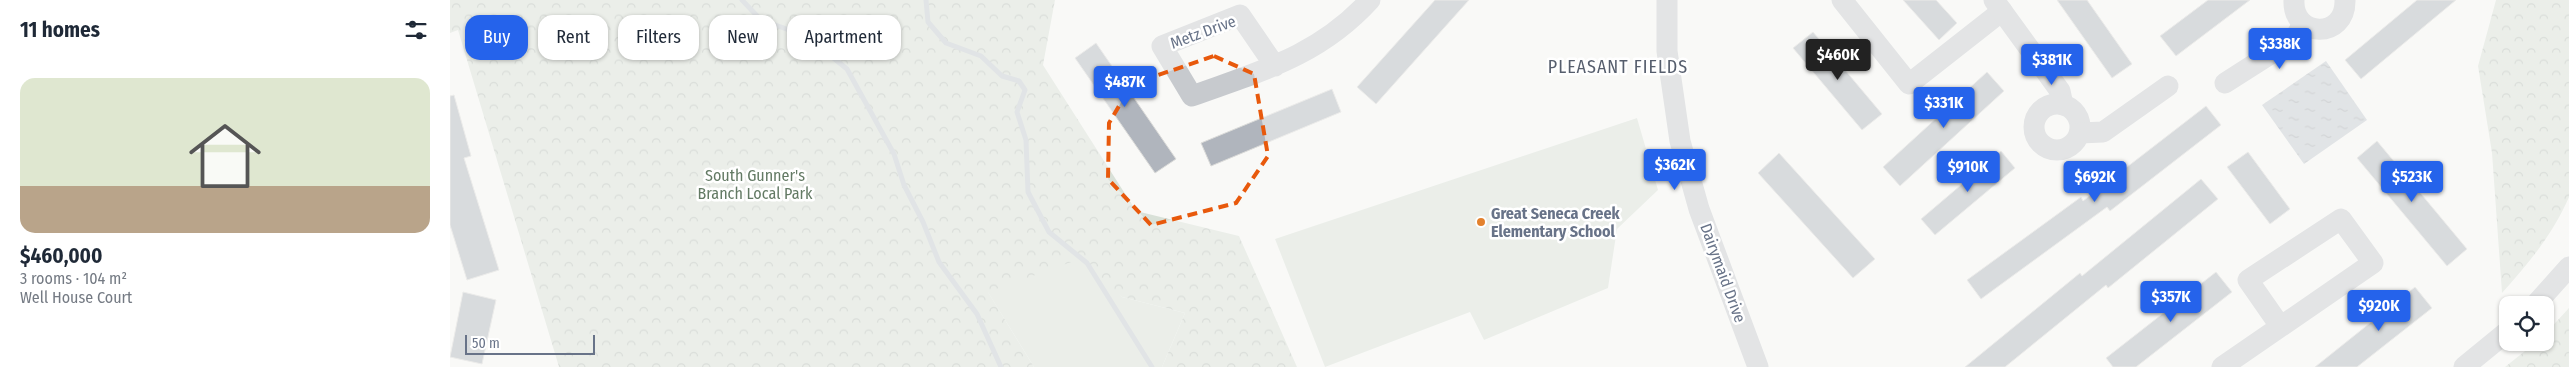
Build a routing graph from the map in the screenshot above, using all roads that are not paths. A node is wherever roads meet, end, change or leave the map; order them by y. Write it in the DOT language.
graph roads {
  1 [pos="1370,0"];
  2 [pos="1667,0"];
  3 [pos="1842,0"];
  4 [pos="2294,0"];
  5 [pos="2348,0"];
  6 [pos="1998,6"];
  7 [pos="2303,24"];
  8 [pos="1275,66"];
  9 [pos="2224,83"];
  10 [pos="2168,86"];
  11 [pos="2063,105"];
  12 [pos="2080,133"];
  13 [pos="2569,267"];
  14 [pos="2543,296"];
  15 [pos="2280,326"];
  16 [pos="2499,338"];
  17 [pos="1758,367"];
  18 [pos="2222,367"];
  19 [pos="2464,367"];
  1 -- 8 [label="street, Metz Drive"];
  2 -- 17 [label="street, Dairymaid Drive"];
  3 -- 6 [label="street"];
  4 -- 7 [label="street"];
  5 -- 7 [label="street"];
  6 -- 11 [label="street"];
  7 -- 9 [label="street"];
  8 -- 8 [label="street, Metz Drive"];
  10 -- 12 [label="street"];
  11 -- 12 [label="street"];
  11 -- 12 [label="street"];
  13 -- 14 [label="street"];
  15 -- 15 [label="street"];
  15 -- 18 [label="street"];
  16 -- 19 [label="street"];
}
